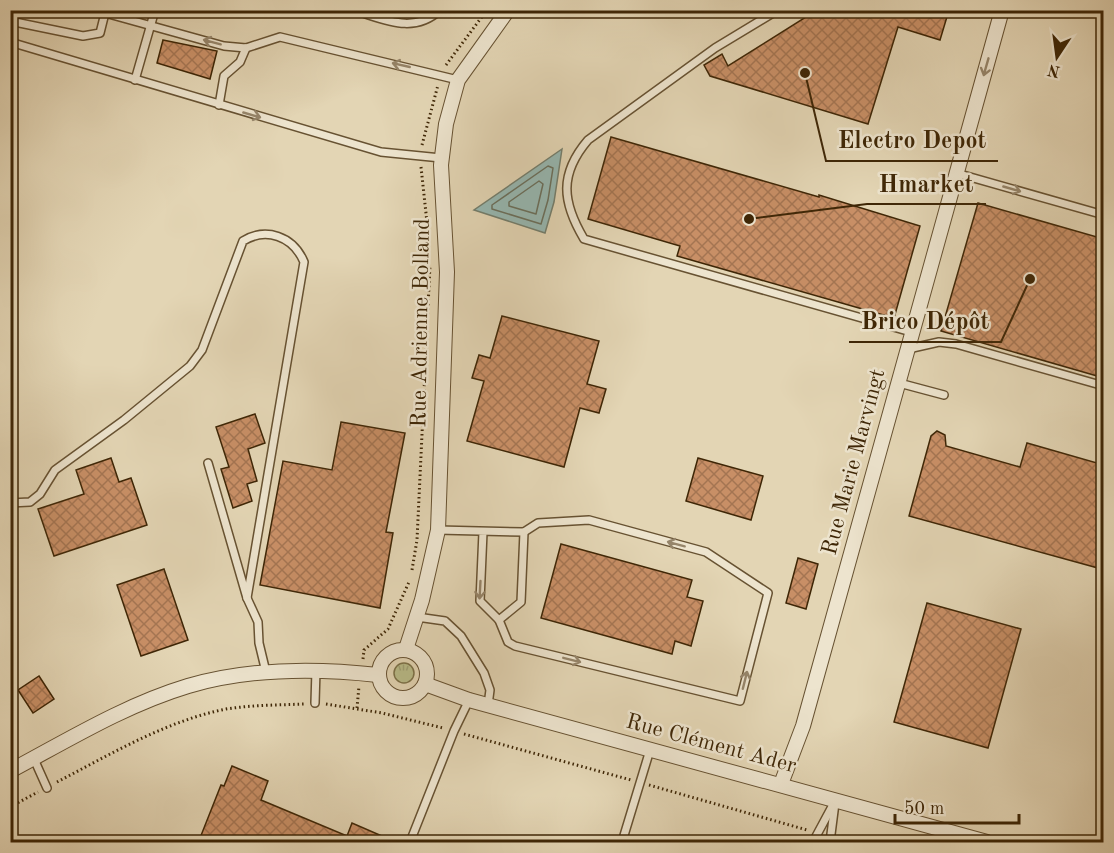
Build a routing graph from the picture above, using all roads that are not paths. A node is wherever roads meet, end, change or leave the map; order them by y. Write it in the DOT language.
graph roads {
  1 [pos="154,10"];
  2 [pos="353,10"];
  3 [pos="440,10"];
  4 [pos="508,10"];
  5 [pos="778,10"];
  6 [pos="1002,10"];
  7 [pos="10,21"];
  8 [pos="151,25"];
  9 [pos="10,42"];
  10 [pos="246,48"];
  11 [pos="135,80"];
  12 [pos="458,80"];
  13 [pos="219,105"];
  14 [pos="441,158"];
  15 [pos="956,173"];
  16 [pos="1104,215"];
  17 [pos="911,332"];
  18 [pos="906,350"];
  19 [pos="899,383"];
  20 [pos="1104,386"];
  21 [pos="944,395"];
  22 [pos="208,463"];
  23 [pos="10,503"];
  24 [pos="438,530"];
  25 [pos="483,532"];
  26 [pos="524,532"];
  27 [pos="247,598"];
  28 [pos="417,617"];
  29 [pos="499,620"];
  30 [pos="406,649"];
  31 [pos="316,670"];
  32 [pos="266,672"];
  33 [pos="378,675"];
  34 [pos="425,684"];
  35 [pos="469,700"];
  36 [pos="315,703"];
  37 [pos="488,705"];
  38 [pos="650,750"];
  39 [pos="34,759"];
  40 [pos="10,771"];
  41 [pos="781,784"];
  42 [pos="47,788"];
  43 [pos="835,801"];
  44 [pos="831,839"];
  45 [pos="410,843"];
  46 [pos="622,843"];
  47 [pos="813,843"];
  48 [pos="987,843"];
  1 -- 8 [label="lane"];
  2 -- 3 [label="lane"];
  4 -- 12 [label="street, Rue Adrienne Bolland"];
  5 -- 17 [label="lane"];
  6 -- 15 [label="street, Rue Marie Marvingt, one-way"];
  7 -- 8 [label="lane"];
  10 -- 8 [label="lane, one-way"];
  8 -- 11 [label="lane"];
  9 -- 11 [label="lane"];
  12 -- 10 [label="lane, one-way"];
  10 -- 13 [label="lane"];
  11 -- 13 [label="lane"];
  12 -- 14 [label="street, Rue Adrienne Bolland"];
  13 -- 14 [label="lane, one-way"];
  14 -- 24 [label="street, Rue Adrienne Bolland"];
  15 -- 16 [label="lane, one-way"];
  15 -- 17 [label="street, Rue Marie Marvingt"];
  17 -- 18 [label="street, Rue Marie Marvingt"];
  18 -- 19 [label="street, Rue Marie Marvingt"];
  18 -- 20 [label="lane"];
  19 -- 21 [label="lane"];
  19 -- 41 [label="street, Rue Marie Marvingt"];
  22 -- 27 [label="lane"];
  23 -- 27 [label="lane"];
  24 -- 25 [label="lane"];
  24 -- 28 [label="street, Rue Adrienne Bolland"];
  25 -- 26 [label="lane"];
  25 -- 29 [label="lane, one-way"];
  26 -- 29 [label="lane"];
  29 -- 26 [label="lane, one-way"];
  27 -- 32 [label="lane"];
  28 -- 30 [label="street, Rue Adrienne Bolland"];
  28 -- 37 [label="lane"];
  30 -- 33 [label="street"];
  30 -- 34 [label="street"];
  31 -- 32 [label="street"];
  31 -- 33 [label="street"];
  31 -- 36 [label="lane"];
  32 -- 39 [label="street"];
  33 -- 34 [label="street"];
  34 -- 35 [label="street, Rue Clément Ader"];
  35 -- 37 [label="street, Rue Clément Ader"];
  35 -- 45 [label="lane"];
  37 -- 38 [label="street, Rue Clément Ader"];
  38 -- 41 [label="street, Rue Clément Ader"];
  38 -- 46 [label="lane"];
  39 -- 40 [label="street"];
  39 -- 42 [label="lane"];
  41 -- 43 [label="street, Rue Clément Ader"];
  43 -- 44 [label="lane"];
  43 -- 47 [label="lane"];
  43 -- 48 [label="street, Rue Clément Ader"];
}
